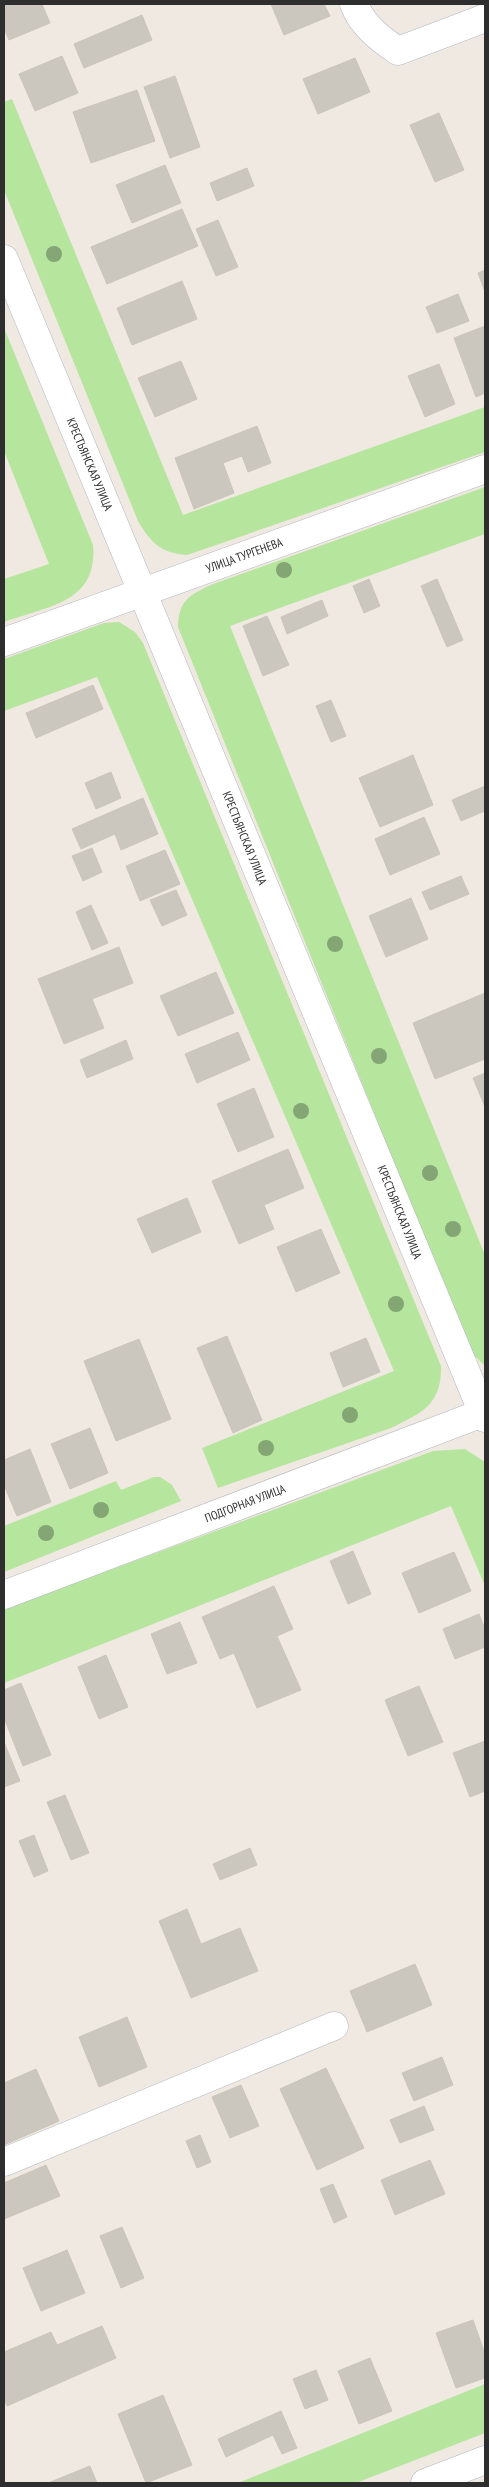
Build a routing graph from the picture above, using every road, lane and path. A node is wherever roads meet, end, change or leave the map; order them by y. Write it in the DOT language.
graph roads {
  1 [pos="354,4"];
  2 [pos="485,18"];
  3 [pos="4,259"];
  4 [pos="485,469"];
  5 [pos="143,591"];
  6 [pos="4,642"];
  7 [pos="484,1414"];
  8 [pos="4,1595"];
  9 [pos="334,2026"];
  10 [pos="4,2162"];
  11 [pos="485,2460"];
  12 [pos="425,2483"];
  1 -- 2 [label="street"];
  3 -- 5 [label="street, КРЕСТЬЯНСКАЯ УЛИЦА"];
  4 -- 5 [label="street, УЛИЦА ТУРГЕНЕВА"];
  5 -- 6 [label="street, УЛИЦА ТУРГЕНЕВА"];
  5 -- 7 [label="street, КРЕСТЬЯНСКАЯ УЛИЦА"];
  7 -- 8 [label="street, ПОДГОРНАЯ УЛИЦА"];
  9 -- 10 [label="street"];
  11 -- 12 [label="street"];
}
